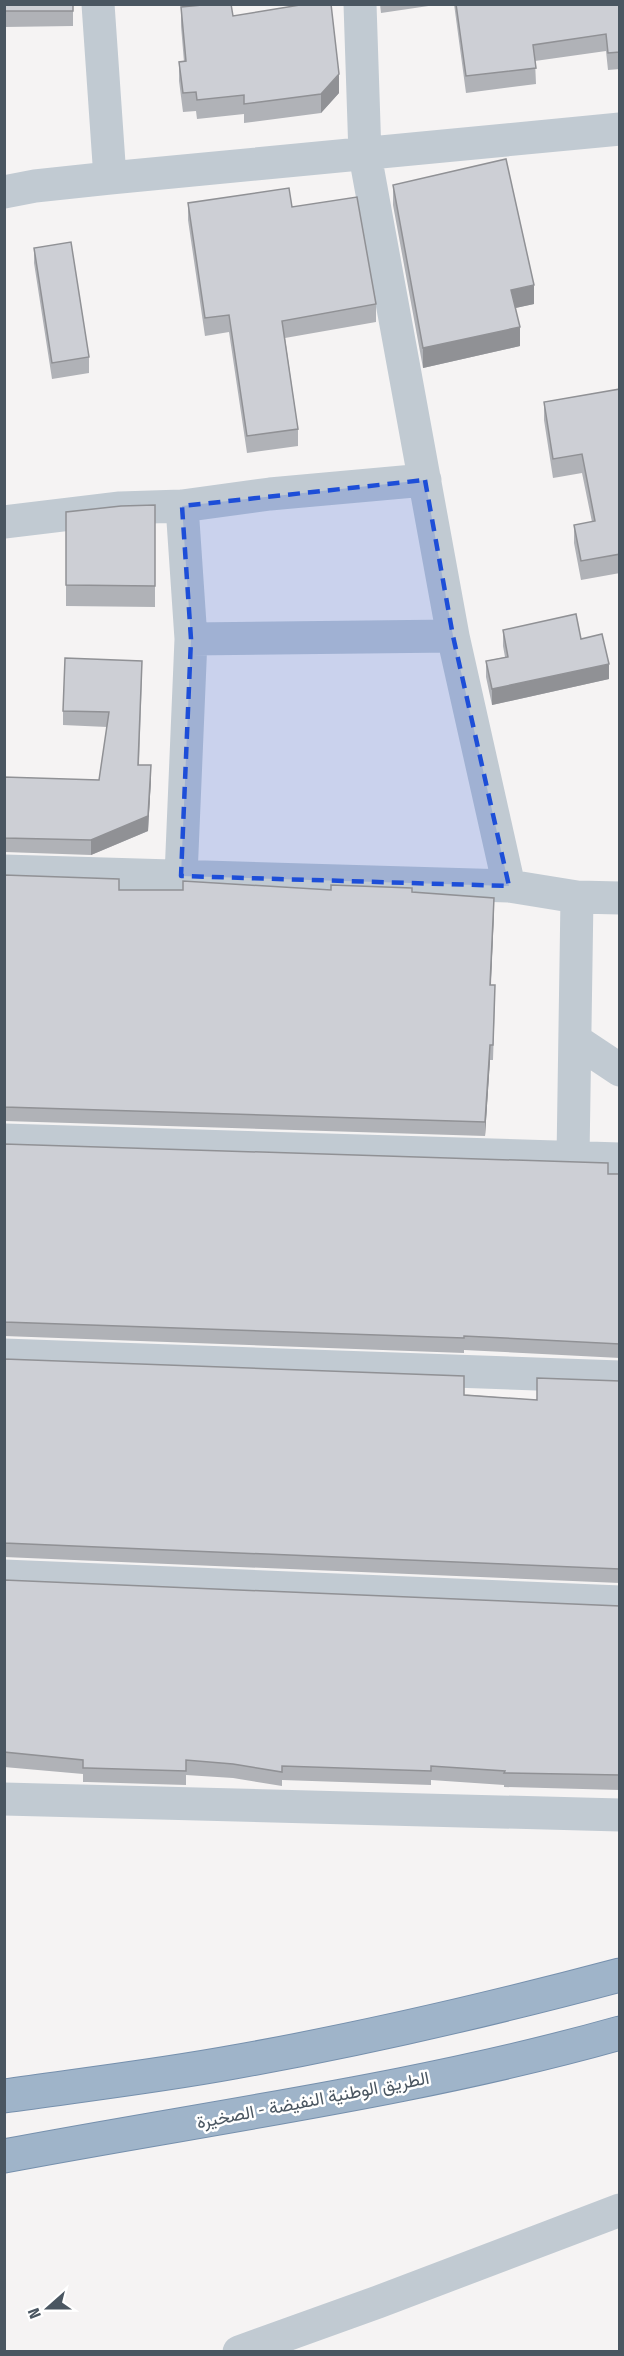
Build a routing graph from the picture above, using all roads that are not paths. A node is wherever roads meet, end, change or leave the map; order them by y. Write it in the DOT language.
graph roads {
  1 [pos="98,4"];
  2 [pos="360,4"];
  3 [pos="620,129"];
  4 [pos="365,155"];
  5 [pos="110,178"];
  6 [pos="4,192"];
  7 [pos="425,480"];
  8 [pos="182,506"];
  9 [pos="4,522"];
  10 [pos="453,636"];
  11 [pos="191,639"];
  12 [pos="4,871"];
  13 [pos="181,876"];
  14 [pos="509,886"];
  15 [pos="577,897"];
  16 [pos="620,898"];
  17 [pos="575,1040"];
  18 [pos="620,1070"];
  19 [pos="4,1140"];
  20 [pos="573,1158"];
  21 [pos="620,1159"];
  22 [pos="4,1355"];
  23 [pos="620,1377"];
  24 [pos="4,1576"];
  25 [pos="620,1602"];
  26 [pos="4,1799"];
  27 [pos="620,1815"];
  28 [pos="620,1975"];
  29 [pos="620,2033"];
  30 [pos="4,2096"];
  31 [pos="4,2156"];
  32 [pos="620,2210"];
  33 [pos="238,2352"];
  1 -- 5 [label="street"];
  2 -- 4 [label="street"];
  3 -- 4 [label="street"];
  4 -- 5 [label="street"];
  4 -- 7 [label="street"];
  5 -- 6 [label="street"];
  7 -- 8 [label="street"];
  7 -- 10 [label="street"];
  8 -- 9 [label="street"];
  8 -- 11 [label="street"];
  10 -- 11 [label="street"];
  10 -- 14 [label="street"];
  11 -- 13 [label="street"];
  12 -- 13 [label="street"];
  13 -- 14 [label="street"];
  14 -- 15 [label="street"];
  15 -- 16 [label="street"];
  15 -- 17 [label="street"];
  17 -- 18 [label="street"];
  17 -- 20 [label="street"];
  19 -- 20 [label="street"];
  20 -- 21 [label="street"];
  22 -- 23 [label="street"];
  24 -- 25 [label="street"];
  26 -- 27 [label="street"];
  28 -- 30 [label="highway"];
  29 -- 31 [label="highway, الطريق الوطنية النفيضة - الصخيرة"];
  32 -- 33 [label="street"];
}
